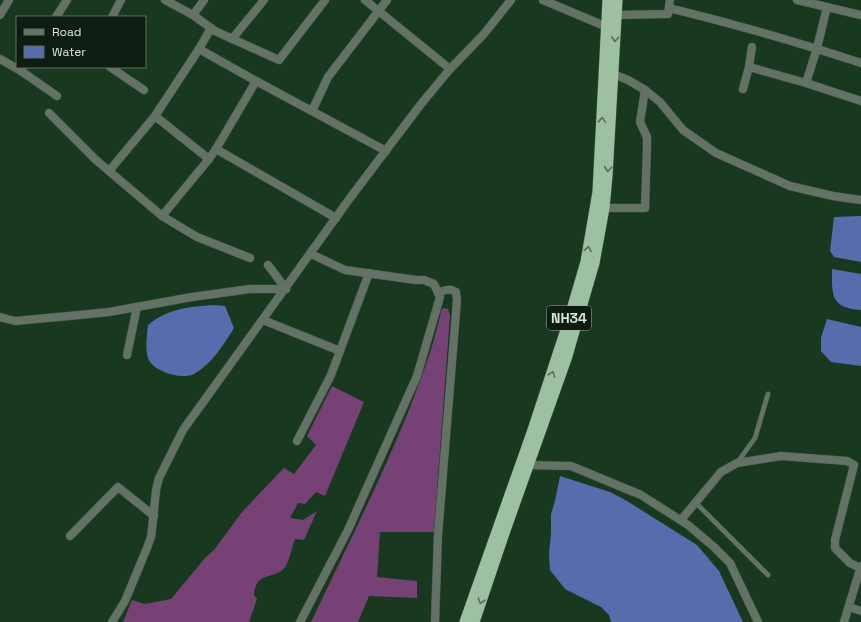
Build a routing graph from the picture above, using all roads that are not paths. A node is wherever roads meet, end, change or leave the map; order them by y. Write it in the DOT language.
graph roads {
  1 [pos="9,0"];
  2 [pos="67,0"];
  3 [pos="121,0"];
  4 [pos="165,0"];
  5 [pos="204,0"];
  6 [pos="264,0"];
  7 [pos="325,0"];
  8 [pos="365,0"];
  9 [pos="388,0"];
  10 [pos="511,0"];
  11 [pos="543,0"];
  12 [pos="608,0"];
  13 [pos="617,0"];
  14 [pos="797,0"];
  15 [pos="670,4"];
  16 [pos="827,7"];
  17 [pos="379,11"];
  18 [pos="0,15"];
  19 [pos="192,15"];
  20 [pos="616,15"];
  21 [pos="861,15"];
  22 [pos="57,16"];
  23 [pos="113,16"];
  24 [pos="607,27"];
  25 [pos="211,28"];
  26 [pos="232,39"];
  27 [pos="752,47"];
  28 [pos="817,48"];
  29 [pos="199,49"];
  30 [pos="0,59"];
  31 [pos="861,63"];
  32 [pos="16,66"];
  33 [pos="749,67"];
  34 [pos="111,68"];
  35 [pos="22,69"];
  36 [pos="450,69"];
  37 [pos="613,74"];
  38 [pos="256,81"];
  39 [pos="806,83"];
  40 [pos="743,89"];
  41 [pos="144,90"];
  42 [pos="645,90"];
  43 [pos="57,96"];
  44 [pos="861,101"];
  45 [pos="312,111"];
  46 [pos="49,113"];
  47 [pos="155,116"];
  48 [pos="216,149"];
  49 [pos="386,150"];
  50 [pos="209,159"];
  51 [pos="109,171"];
  52 [pos="861,200"];
  53 [pos="600,208"];
  54 [pos="162,216"];
  55 [pos="336,218"];
  56 [pos="310,254"];
  57 [pos="250,258"];
  58 [pos="268,264"];
  59 [pos="369,273"];
  60 [pos="286,289"];
  61 [pos="438,293"];
  62 [pos="137,307"];
  63 [pos="0,317"];
  64 [pos="263,320"];
  65 [pos="340,351"];
  66 [pos="127,355"];
  67 [pos="768,394"];
  68 [pos="297,441"];
  69 [pos="737,463"];
  70 [pos="524,465"];
  71 [pos="857,467"];
  72 [pos="696,503"];
  73 [pos="154,516"];
  74 [pos="681,520"];
  75 [pos="70,536"];
  76 [pos="861,567"];
  77 [pos="768,575"];
  78 [pos="849,607"];
  79 [pos="861,611"];
  80 [pos="112,622"];
  81 [pos="300,622"];
  82 [pos="435,622"];
  83 [pos="465,622"];
  84 [pos="474,622"];
  85 [pos="758,622"];
  86 [pos="844,622"];
  1 -- 18 [label="street"];
  2 -- 22 [label="street"];
  3 -- 23 [label="street"];
  4 -- 19 [label="street"];
  5 -- 19 [label="street"];
  6 -- 26 [label="street"];
  7 -- 26 [label="street"];
  8 -- 17 [label="street"];
  9 -- 17 [label="street"];
  10 -- 36 [label="street"];
  11 -- 24 [label="street"];
  12 -- 24 [label="highway, NH34"];
  13 -- 20 [label="highway, NH34"];
  14 -- 16 [label="street"];
  15 -- 20 [label="street"];
  15 -- 28 [label="street"];
  16 -- 21 [label="street"];
  16 -- 28 [label="street"];
  17 -- 36 [label="street"];
  17 -- 45 [label="street"];
  19 -- 25 [label="street"];
  20 -- 37 [label="highway, NH34, one-way"];
  53 -- 24 [label="highway, NH34, one-way"];
  25 -- 26 [label="street"];
  25 -- 29 [label="street"];
  27 -- 33 [label="street"];
  28 -- 31 [label="street"];
  28 -- 39 [label="street"];
  29 -- 38 [label="street"];
  29 -- 47 [label="street"];
  30 -- 32 [label="street"];
  33 -- 39 [label="street"];
  33 -- 40 [label="street"];
  34 -- 41 [label="street"];
  35 -- 43 [label="street"];
  36 -- 49 [label="street"];
  37 -- 42 [label="street"];
  37 -- 53 [label="highway, NH34, one-way"];
  38 -- 45 [label="street"];
  38 -- 48 [label="street"];
  39 -- 44 [label="street"];
  42 -- 52 [label="street"];
  42 -- 53 [label="street"];
  45 -- 49 [label="street"];
  46 -- 51 [label="street"];
  47 -- 50 [label="street"];
  47 -- 51 [label="street"];
  48 -- 50 [label="street"];
  48 -- 55 [label="street"];
  49 -- 55 [label="street"];
  50 -- 54 [label="street"];
  51 -- 54 [label="street"];
  53 -- 70 [label="highway, NH34"];
  54 -- 57 [label="street"];
  55 -- 56 [label="street"];
  56 -- 59 [label="street"];
  56 -- 60 [label="street"];
  58 -- 60 [label="street"];
  59 -- 61 [label="street"];
  59 -- 65 [label="street"];
  60 -- 62 [label="street"];
  60 -- 64 [label="street"];
  61 -- 81 [label="street"];
  61 -- 82 [label="street"];
  62 -- 63 [label="street"];
  62 -- 66 [label="street"];
  64 -- 65 [label="street"];
  64 -- 73 [label="street"];
  65 -- 68 [label="street"];
  67 -- 69 [label="lane"];
  69 -- 71 [label="street"];
  69 -- 72 [label="street"];
  70 -- 74 [label="street"];
  70 -- 83 [label="highway, NH34"];
  70 -- 84 [label="highway, NH34, one-way"];
  71 -- 76 [label="street"];
  72 -- 74 [label="street"];
  72 -- 77 [label="lane"];
  73 -- 75 [label="street"];
  73 -- 80 [label="street"];
  74 -- 85 [label="street"];
  76 -- 78 [label="street"];
  78 -- 79 [label="street"];
  78 -- 86 [label="street"];
}
